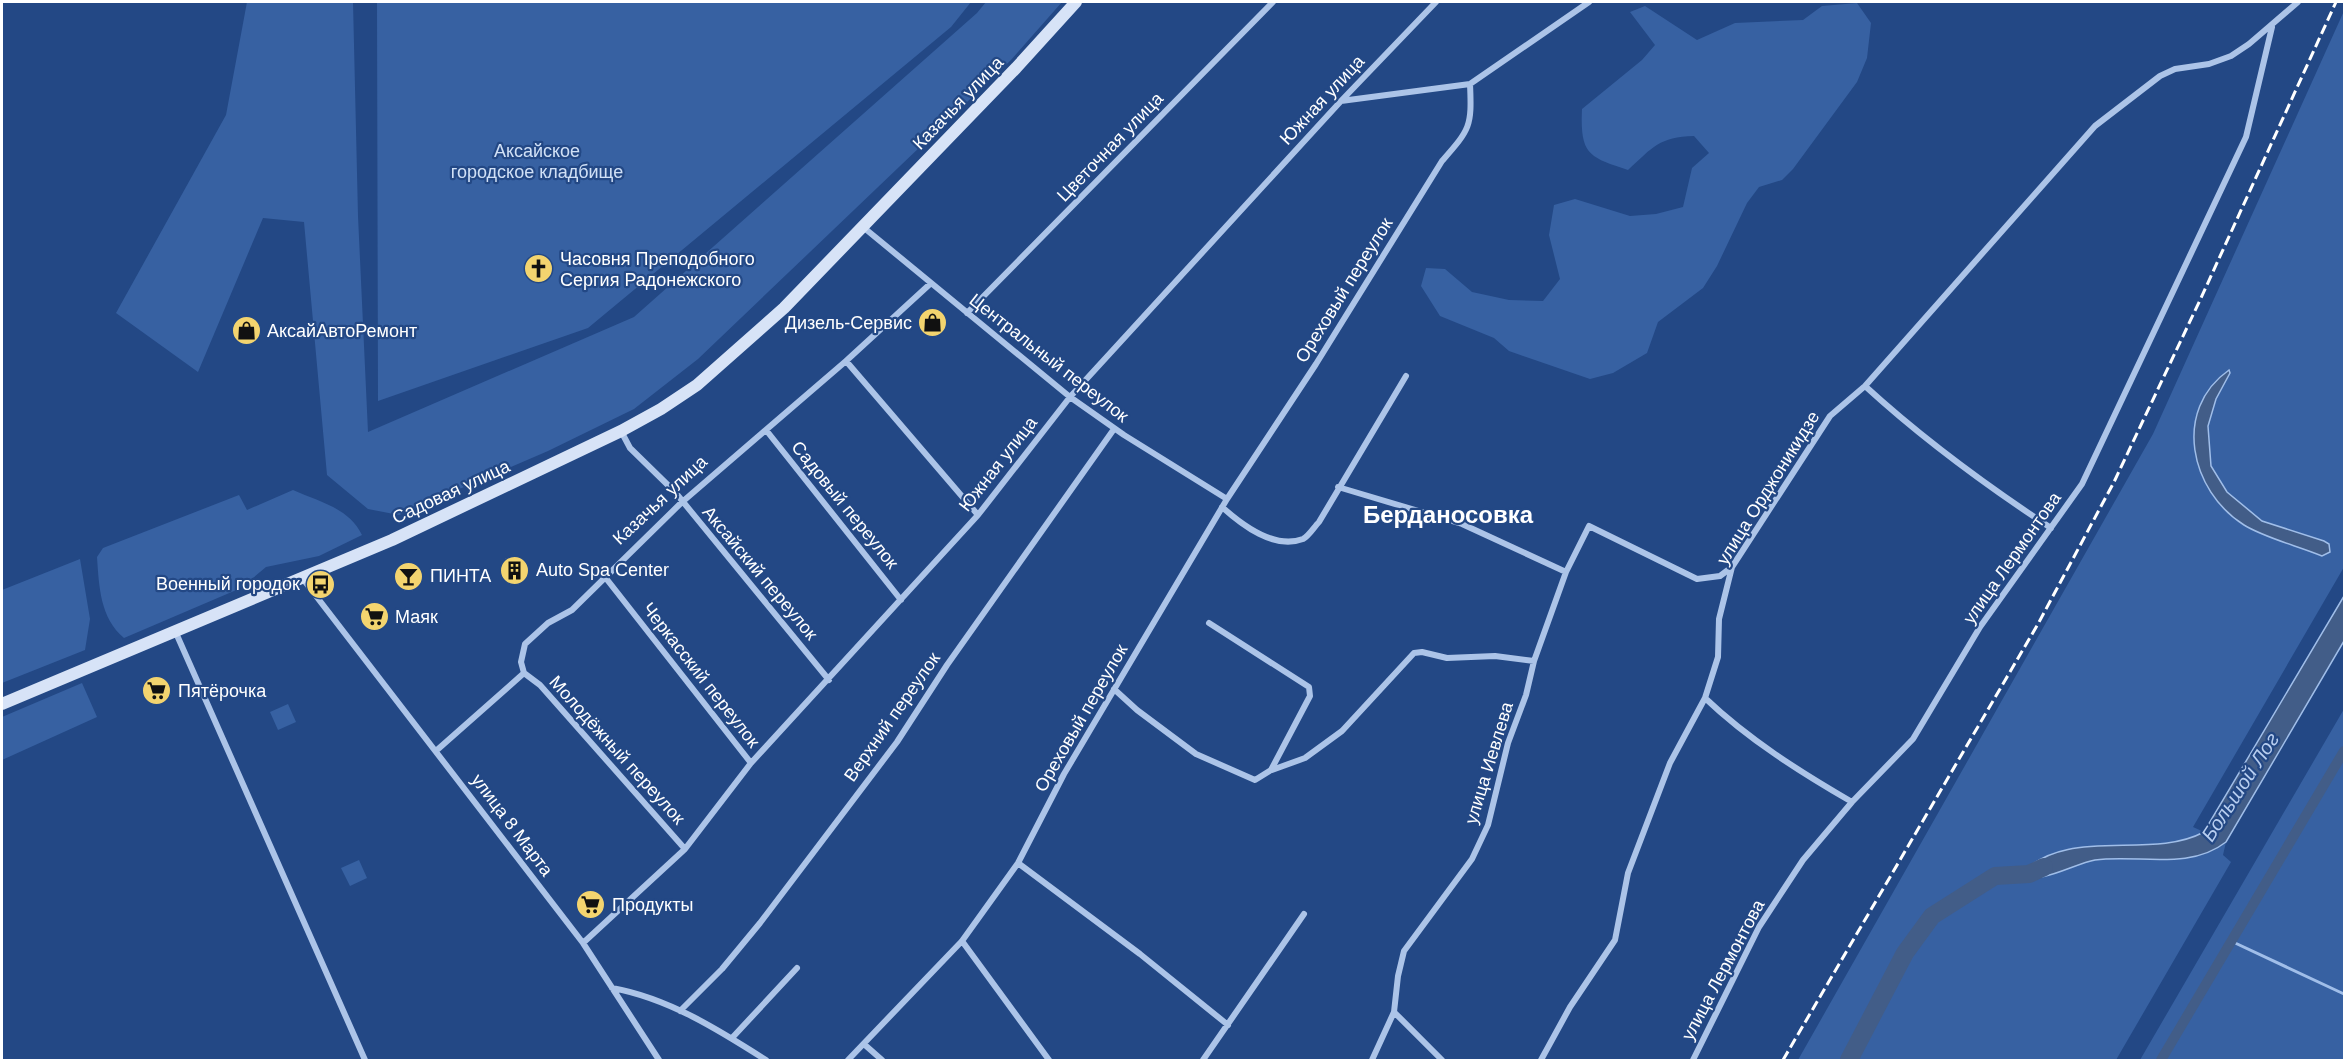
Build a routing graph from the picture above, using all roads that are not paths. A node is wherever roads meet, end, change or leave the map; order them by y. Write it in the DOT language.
graph roads {
  1 [pos="1076,2"];
  2 [pos="1273,2"];
  3 [pos="1436,2"];
  4 [pos="1589,2"];
  5 [pos="2298,2"];
  6 [pos="2272,27"];
  7 [pos="1470,84"];
  8 [pos="1341,101"];
  9 [pos="863,227"];
  10 [pos="930,284"];
  11 [pos="968,313"];
  12 [pos="846,361"];
  13 [pos="1406,376"];
  14 [pos="1865,386"];
  15 [pos="1070,397"];
  16 [pos="1114,429"];
  17 [pos="766,430"];
  18 [pos="621,431"];
  19 [pos="1338,488"];
  20 [pos="1227,499"];
  21 [pos="681,503"];
  22 [pos="1222,507"];
  23 [pos="978,515"];
  24 [pos="2051,528"];
  25 [pos="1732,567"];
  26 [pos="1566,572"];
  27 [pos="605,578"];
  28 [pos="303,579"];
  29 [pos="901,600"];
  30 [pos="1209,623"];
  31 [pos="176,633"];
  32 [pos="1534,661"];
  33 [pos="524,674"];
  34 [pos="829,680"];
  35 [pos="1114,689"];
  36 [pos="1705,698"];
  37 [pos="2,704"];
  38 [pos="436,750"];
  39 [pos="751,763"];
  40 [pos="1271,770"];
  41 [pos="1852,802"];
  42 [pos="685,849"];
  43 [pos="1018,863"];
  44 [pos="1304,914"];
  45 [pos="962,941"];
  46 [pos="583,943"];
  47 [pos="797,968"];
  48 [pos="612,988"];
  49 [pos="680,1011"];
  50 [pos="1395,1012"];
  51 [pos="1228,1025"];
  52 [pos="732,1038"];
  53 [pos="865,1045"];
  54 [pos="365,1060"];
  55 [pos="659,1060"];
  56 [pos="766,1060"];
  57 [pos="848,1060"];
  58 [pos="882,1060"];
  59 [pos="1049,1060"];
  60 [pos="1203,1060"];
  61 [pos="1372,1060"];
  62 [pos="1442,1060"];
  63 [pos="1542,1060"];
  64 [pos="1693,1060"];
  1 -- 9 [label="main road, Казачья улица"];
  2 -- 11 [label="street, Цветочная улица"];
  3 -- 8 [label="street, Южная улица"];
  4 -- 7 [label="street"];
  5 -- 6 [label="street"];
  6 -- 14 [label="street, улица Орджоникидзе"];
  6 -- 24 [label="street, улица Лермонтова"];
  7 -- 8 [label="street"];
  7 -- 20 [label="street, Ореховый переулок"];
  8 -- 15 [label="street, Южная улица"];
  9 -- 10 [label="street, Центральный переулок"];
  9 -- 18 [label="main road, Садовая улица"];
  10 -- 11 [label="street, Центральный переулок"];
  10 -- 12 [label="street, Казачья улица"];
  11 -- 15 [label="street, Центральный переулок"];
  12 -- 17 [label="street, Казачья улица"];
  12 -- 23 [label="street"];
  13 -- 19 [label="street"];
  14 -- 24 [label="street"];
  14 -- 25 [label="street, улица Орджоникидзе"];
  15 -- 16 [label="street, Центральный переулок"];
  15 -- 23 [label="street, Южная улица"];
  16 -- 20 [label="street, Центральный переулок"];
  16 -- 49 [label="street, Верхний переулок"];
  17 -- 21 [label="street, Казачья улица"];
  17 -- 29 [label="street, Садовый переулок"];
  18 -- 21 [label="street, Аксайский переулок"];
  18 -- 28 [label="main road, Садовая улица"];
  19 -- 22 [label="street"];
  19 -- 26 [label="street"];
  20 -- 22 [label="street, Ореховый переулок"];
  21 -- 27 [label="street, Казачья улица"];
  21 -- 34 [label="street, Аксайский переулок"];
  22 -- 35 [label="street, Ореховый переулок"];
  23 -- 29 [label="street, Южная улица"];
  24 -- 41 [label="street, улица Лермонтова"];
  25 -- 26 [label="street, улица Иевлева"];
  25 -- 36 [label="street, улица Орджоникидзе"];
  26 -- 32 [label="street, улица Иевлева"];
  27 -- 33 [label="street, Казачья улица"];
  27 -- 39 [label="street, Черкасский переулок"];
  28 -- 31 [label="main road, Садовая улица"];
  28 -- 38 [label="street, улица 8 Марта"];
  29 -- 34 [label="street, Южная улица"];
  30 -- 40 [label="street"];
  31 -- 37 [label="main road, Садовая улица"];
  31 -- 54 [label="street"];
  32 -- 40 [label="street"];
  32 -- 50 [label="street, улица Иевлева"];
  33 -- 38 [label="street"];
  33 -- 42 [label="street, Молодёжный переулок"];
  34 -- 39 [label="street, Южная улица"];
  35 -- 40 [label="street"];
  35 -- 43 [label="street, Ореховый переулок"];
  36 -- 41 [label="street"];
  36 -- 63 [label="street, улица Орджоникидзе"];
  38 -- 46 [label="street, улица 8 Марта"];
  39 -- 42 [label="street, Южная улица"];
  41 -- 64 [label="street, улица Лермонтова"];
  42 -- 46 [label="street, Южная улица"];
  43 -- 45 [label="street, Ореховый переулок"];
  43 -- 51 [label="street"];
  44 -- 51 [label="street"];
  45 -- 53 [label="street, Ореховый переулок"];
  45 -- 59 [label="street"];
  46 -- 48 [label="street, улица 8 Марта"];
  47 -- 52 [label="street"];
  48 -- 49 [label="street"];
  48 -- 55 [label="street, улица 8 Марта"];
  49 -- 52 [label="street"];
  50 -- 61 [label="street, улица Иевлева"];
  50 -- 62 [label="street"];
  51 -- 60 [label="street"];
  52 -- 56 [label="street"];
  53 -- 57 [label="street, Ореховый переулок"];
  53 -- 58 [label="street"];
}
